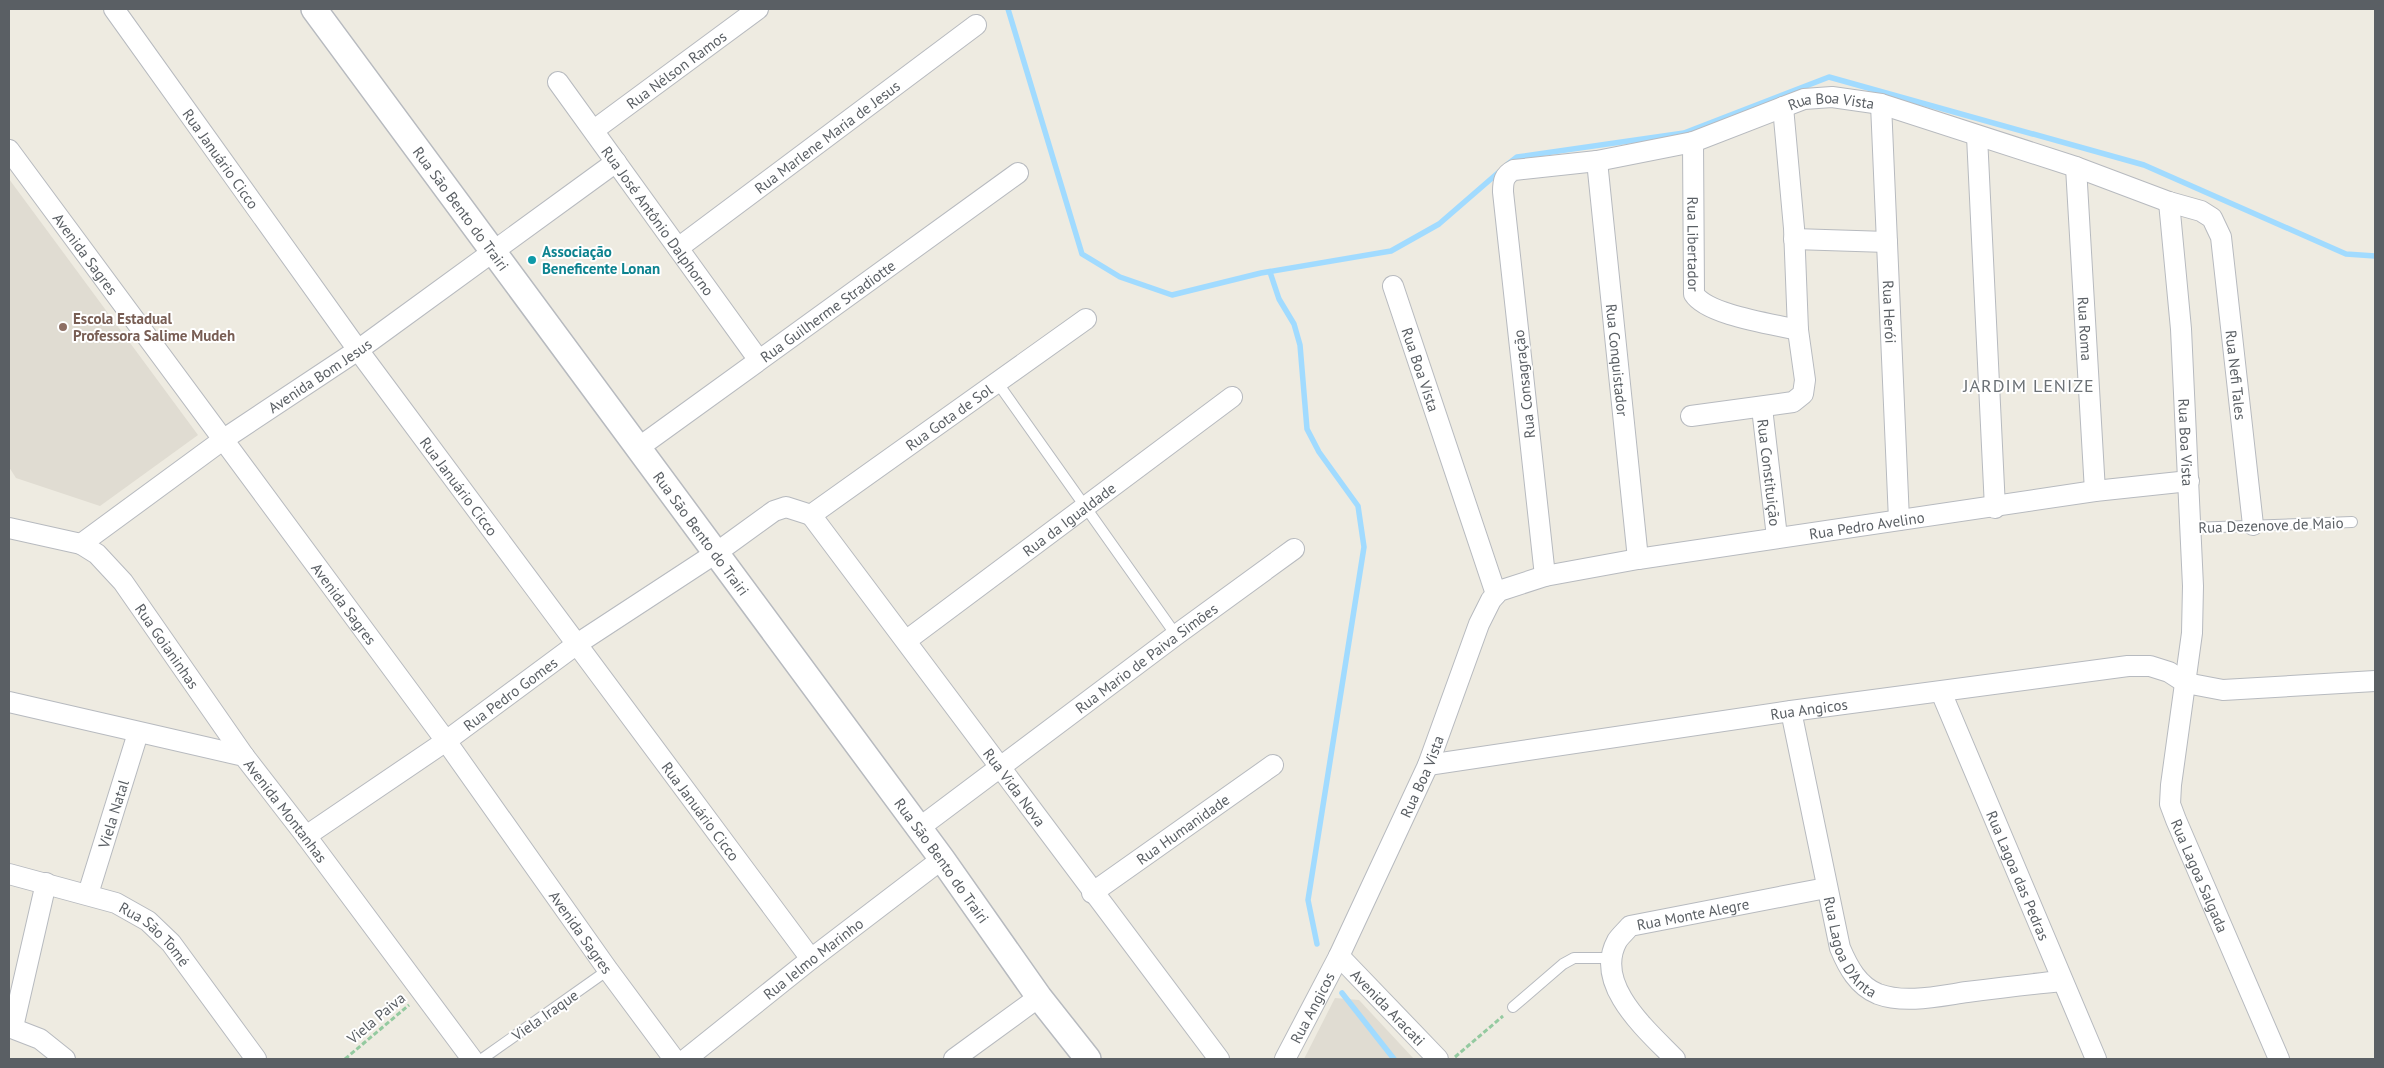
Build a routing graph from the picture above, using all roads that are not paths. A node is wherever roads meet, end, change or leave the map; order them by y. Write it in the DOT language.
graph roads {
  1 [pos="114,9"];
  2 [pos="314,9"];
  3 [pos="758,9"];
  4 [pos="976,25"];
  5 [pos="558,82"];
  6 [pos="1881,104"];
  7 [pos="1783,107"];
  8 [pos="594,130"];
  9 [pos="1977,136"];
  10 [pos="1693,142"];
  11 [pos="9,150"];
  12 [pos="1597,161"];
  13 [pos="616,162"];
  14 [pos="2076,167"];
  15 [pos="1018,173"];
  16 [pos="1502,192"];
  17 [pos="2169,202"];
  18 [pos="2218,226"];
  19 [pos="1794,239"];
  20 [pos="1887,242"];
  21 [pos="678,248"];
  22 [pos="492,251"];
  23 [pos="1393,286"];
  24 [pos="1086,319"];
  25 [pos="1798,330"];
  26 [pos="358,350"];
  27 [pos="758,359"];
  28 [pos="998,382"];
  29 [pos="1232,397"];
  30 [pos="1762,408"];
  31 [pos="1691,416"];
  32 [pos="224,439"];
  33 [pos="638,448"];
  34 [pos="2189,481"];
  35 [pos="2095,491"];
  36 [pos="1085,507"];
  37 [pos="1995,508"];
  38 [pos="811,515"];
  39 [pos="1899,520"];
  40 [pos="2352,522"];
  41 [pos="2252,525"];
  42 [pos="9,528"];
  43 [pos="2190,528"];
  44 [pos="1776,537"];
  45 [pos="81,544"];
  46 [pos="1294,550"];
  47 [pos="716,553"];
  48 [pos="1638,559"];
  49 [pos="1545,576"];
  50 [pos="1496,594"];
  51 [pos="1176,635"];
  52 [pos="907,640"];
  53 [pos="577,644"];
  54 [pos="2375,681"];
  55 [pos="2186,682"];
  56 [pos="1941,692"];
  57 [pos="9,702"];
  58 [pos="1792,711"];
  59 [pos="138,733"];
  60 [pos="446,741"];
  61 [pos="244,756"];
  62 [pos="1273,765"];
  63 [pos="1428,765"];
  64 [pos="1000,767"];
  65 [pos="919,828"];
  66 [pos="306,836"];
  67 [pos="942,859"];
  68 [pos="9,874"];
  69 [pos="46,883"];
  70 [pos="1826,888"];
  71 [pos="1092,893"];
  72 [pos="88,894"];
  73 [pos="1339,956"];
  74 [pos="1612,958"];
  75 [pos="811,959"];
  76 [pos="608,970"];
  77 [pos="2062,980"];
  78 [pos="1039,997"];
  79 [pos="1513,1007"];
  80 [pos="11,1027"];
  81 [pos="65,1059"];
  82 [pos="256,1059"];
  83 [pos="472,1059"];
  84 [pos="482,1059"];
  85 [pos="674,1059"];
  86 [pos="686,1059"];
  87 [pos="954,1059"];
  88 [pos="1088,1059"];
  89 [pos="1218,1059"];
  90 [pos="1285,1059"];
  91 [pos="1438,1059"];
  92 [pos="1674,1059"];
  93 [pos="2096,1059"];
  94 [pos="2280,1059"];
  1 -- 26 [label="street, Rua Januário Cicco"];
  2 -- 22 [label="street, Rua São Bento do Trairi"];
  3 -- 8 [label="street, Rua Nélson Ramos"];
  4 -- 21 [label="street, Rua Marlene Maria de Jesus"];
  5 -- 8 [label="street, Rua José Antônio Dalphorno"];
  6 -- 7 [label="street, Rua Boa Vista"];
  6 -- 9 [label="street, Rua Boa Vista"];
  6 -- 20 [label="street, Rua Herói"];
  7 -- 10 [label="street, Rua Boa Vista"];
  7 -- 19 [label="street"];
  8 -- 13 [label="street, Rua José Antônio Dalphorno"];
  9 -- 14 [label="street, Rua Boa Vista"];
  9 -- 37 [label="street"];
  10 -- 12 [label="street, Rua Boa Vista"];
  10 -- 25 [label="street, Rua Libertador"];
  11 -- 32 [label="street, Avenida Sagres"];
  12 -- 16 [label="street, Rua Boa Vista"];
  12 -- 48 [label="street, Rua Conquistador"];
  13 -- 21 [label="street, Rua José Antônio Dalphorno"];
  13 -- 22 [label="street, Avenida Bom Jesus"];
  14 -- 17 [label="street, Rua Boa Vista"];
  14 -- 35 [label="street, Rua Roma"];
  15 -- 27 [label="street, Rua Guilherme Stradiotte"];
  16 -- 49 [label="street, Rua Consagração"];
  17 -- 18 [label="street, Rua Boa Vista"];
  17 -- 34 [label="street, Rua Boa Vista"];
  18 -- 41 [label="street, Rua Nefi Tales"];
  19 -- 20 [label="street"];
  19 -- 25 [label="street"];
  20 -- 39 [label="street, Rua Herói"];
  21 -- 27 [label="street, Rua José Antônio Dalphorno"];
  22 -- 26 [label="street, Avenida Bom Jesus"];
  22 -- 33 [label="street, Rua São Bento do Trairi"];
  23 -- 50 [label="street, Rua Boa Vista"];
  24 -- 28 [label="street, Rua Gota de Sol"];
  25 -- 30 [label="street"];
  26 -- 32 [label="street, Avenida Bom Jesus"];
  26 -- 53 [label="street, Rua Januário Cicco"];
  27 -- 33 [label="street, Rua Guilherme Stradiotte"];
  28 -- 36 [label="lane"];
  28 -- 38 [label="street, Rua Gota de Sol"];
  29 -- 36 [label="street, Rua da Igualdade"];
  30 -- 31 [label="street"];
  30 -- 44 [label="street, Rua Constituição"];
  32 -- 45 [label="street, Avenida Bom Jesus"];
  32 -- 60 [label="street, Avenida Sagres"];
  33 -- 47 [label="street, Rua São Bento do Trairi"];
  34 -- 35 [label="street, Rua Pedro Avelino"];
  34 -- 43 [label="street, Rua Boa Vista"];
  35 -- 37 [label="street, Rua Pedro Avelino"];
  36 -- 51 [label="lane"];
  36 -- 52 [label="street, Rua da Igualdade"];
  37 -- 39 [label="street, Rua Pedro Avelino"];
  38 -- 47 [label="street, Rua Pedro Gomes"];
  38 -- 52 [label="street, Rua Vida Nova"];
  39 -- 44 [label="street, Rua Pedro Avelino"];
  40 -- 41 [label="lane, Rua Dezenove de Maio"];
  41 -- 43 [label="lane, Rua Dezenove de Maio"];
  42 -- 45 [label="street"];
  43 -- 55 [label="street, Rua Boa Vista"];
  44 -- 48 [label="street, Rua Pedro Avelino"];
  45 -- 61 [label="street, Rua Goianinhas"];
  46 -- 51 [label="street, Rua Mario de Paiva Simões"];
  47 -- 53 [label="street, Rua Pedro Gomes"];
  47 -- 65 [label="street, Rua São Bento do Trairi"];
  48 -- 49 [label="street, Rua Pedro Avelino"];
  49 -- 50 [label="street"];
  50 -- 63 [label="street, Rua Boa Vista"];
  51 -- 64 [label="street, Rua Mario de Paiva Simões"];
  52 -- 64 [label="street, Rua Vida Nova"];
  53 -- 60 [label="street, Rua Pedro Gomes"];
  53 -- 75 [label="street, Rua Januário Cicco"];
  54 -- 55 [label="street, Rua Angicos"];
  55 -- 56 [label="street, Rua Angicos"];
  55 -- 94 [label="street, Rua Lagoa Salgada"];
  56 -- 58 [label="street, Rua Angicos"];
  56 -- 77 [label="street, Rua Lagoa das Pedras"];
  57 -- 59 [label="street, Avenida Montanhas"];
  58 -- 63 [label="street, Rua Angicos"];
  58 -- 70 [label="street, Rua Lagoa D'Anta"];
  59 -- 61 [label="street, Avenida Montanhas"];
  59 -- 72 [label="street, Viela Natal"];
  60 -- 66 [label="street, Rua Pedro Gomes"];
  60 -- 76 [label="street, Avenida Sagres"];
  61 -- 66 [label="street, Avenida Montanhas"];
  62 -- 71 [label="street, Rua Humanidade"];
  63 -- 73 [label="street, Rua Boa Vista"];
  64 -- 65 [label="street, Rua Mario de Paiva Simões"];
  64 -- 71 [label="street, Rua Vida Nova"];
  65 -- 67 [label="street, Rua São Bento do Trairi"];
  66 -- 83 [label="street, Avenida Montanhas"];
  67 -- 75 [label="street, Rua Ielmo Marinho"];
  67 -- 78 [label="street, Rua São Bento do Trairi"];
  68 -- 69 [label="street, Rua São Tomé"];
  69 -- 72 [label="street, Rua São Tomé"];
  69 -- 80 [label="street"];
  70 -- 74 [label="street, Rua Monte Alegre"];
  70 -- 77 [label="street, Rua Lagoa D'Anta"];
  71 -- 89 [label="street, Rua Vida Nova"];
  72 -- 82 [label="street, Rua São Tomé"];
  73 -- 90 [label="street, Rua Angicos"];
  73 -- 91 [label="street, Avenida Aracati"];
  74 -- 79 [label="lane"];
  74 -- 92 [label="street, Rua Monte Alegre"];
  75 -- 86 [label="street, Rua Ielmo Marinho"];
  76 -- 84 [label="lane, Viela Iraque"];
  76 -- 85 [label="street, Avenida Sagres"];
  77 -- 93 [label="street, Rua Lagoa das Pedras"];
  78 -- 87 [label="street"];
  78 -- 88 [label="street, Rua São Bento do Trairi"];
  80 -- 81 [label="street"];
}
